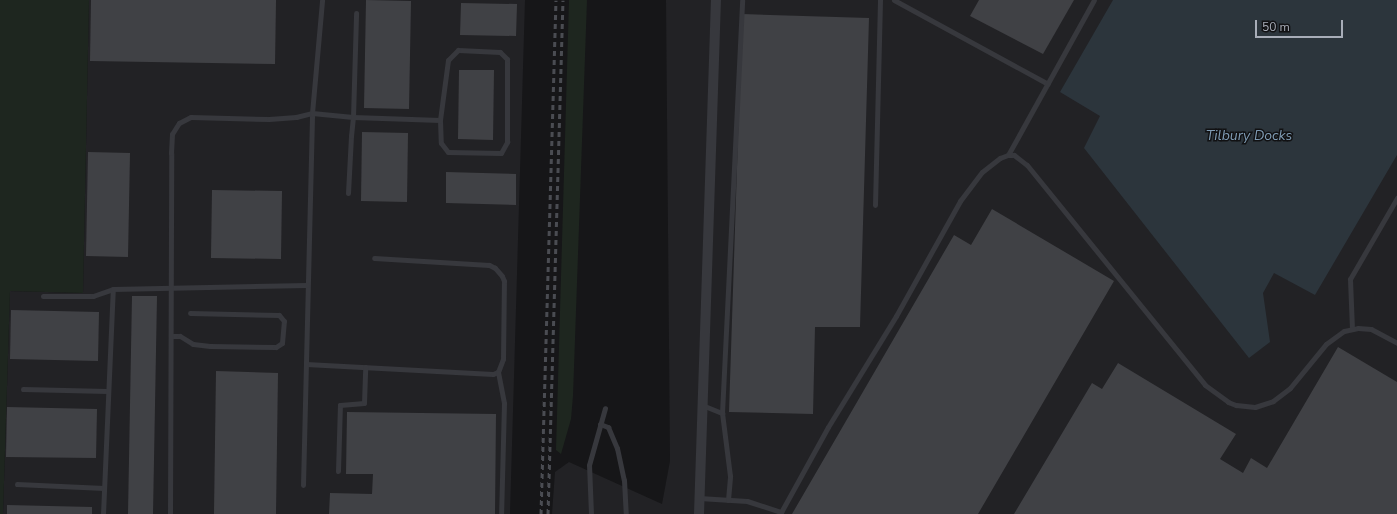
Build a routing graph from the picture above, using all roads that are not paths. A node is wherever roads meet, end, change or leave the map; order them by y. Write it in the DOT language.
graph roads {
  1 [pos="322,0"];
  2 [pos="716,0"];
  3 [pos="742,0"];
  4 [pos="880,0"];
  5 [pos="894,0"];
  6 [pos="1094,0"];
  7 [pos="356,13"];
  8 [pos="1048,84"];
  9 [pos="312,113"];
  10 [pos="354,117"];
  11 [pos="440,120"];
  12 [pos="1008,156"];
  13 [pos="348,193"];
  14 [pos="1397,198"];
  15 [pos="876,205"];
  16 [pos="374,258"];
  17 [pos="307,285"];
  18 [pos="170,288"];
  19 [pos="113,289"];
  20 [pos="43,296"];
  21 [pos="190,313"];
  22 [pos="1352,329"];
  23 [pos="171,336"];
  24 [pos="1397,343"];
  25 [pos="306,364"];
  26 [pos="365,367"];
  27 [pos="498,372"];
  28 [pos="23,389"];
  29 [pos="107,391"];
  30 [pos="702,404"];
  31 [pos="605,408"];
  32 [pos="722,413"];
  33 [pos="600,424"];
  34 [pos="338,471"];
  35 [pos="17,484"];
  36 [pos="303,485"];
  37 [pos="104,488"];
  38 [pos="699,498"];
  39 [pos="728,500"];
  40 [pos="780,513"];
  41 [pos="103,514"];
  42 [pos="170,514"];
  43 [pos="501,514"];
  44 [pos="591,514"];
  45 [pos="626,514"];
  46 [pos="699,514"];
  1 -- 9 [label="lane"];
  2 -- 30 [label="street"];
  3 -- 32 [label="lane"];
  4 -- 15 [label="lane"];
  5 -- 8 [label="lane"];
  6 -- 8 [label="lane"];
  7 -- 10 [label="lane"];
  8 -- 12 [label="lane"];
  9 -- 10 [label="lane"];
  9 -- 17 [label="lane"];
  9 -- 18 [label="lane"];
  10 -- 11 [label="lane"];
  10 -- 13 [label="lane"];
  11 -- 11 [label="lane"];
  12 -- 22 [label="lane"];
  12 -- 40 [label="lane"];
  14 -- 22 [label="lane"];
  16 -- 27 [label="lane"];
  17 -- 18 [label="lane"];
  17 -- 25 [label="lane"];
  18 -- 19 [label="lane"];
  18 -- 23 [label="lane"];
  19 -- 20 [label="lane"];
  19 -- 29 [label="lane"];
  21 -- 23 [label="lane"];
  22 -- 24 [label="lane"];
  23 -- 42 [label="lane"];
  25 -- 26 [label="lane"];
  25 -- 36 [label="lane"];
  26 -- 27 [label="lane"];
  26 -- 34 [label="lane"];
  27 -- 43 [label="lane"];
  28 -- 29 [label="lane"];
  29 -- 37 [label="lane"];
  30 -- 32 [label="lane"];
  30 -- 38 [label="street"];
  31 -- 33 [label="lane"];
  32 -- 39 [label="lane"];
  33 -- 44 [label="lane"];
  33 -- 45 [label="lane"];
  35 -- 37 [label="lane"];
  37 -- 41 [label="lane"];
  38 -- 39 [label="lane"];
  38 -- 46 [label="street"];
  39 -- 40 [label="lane"];
}
